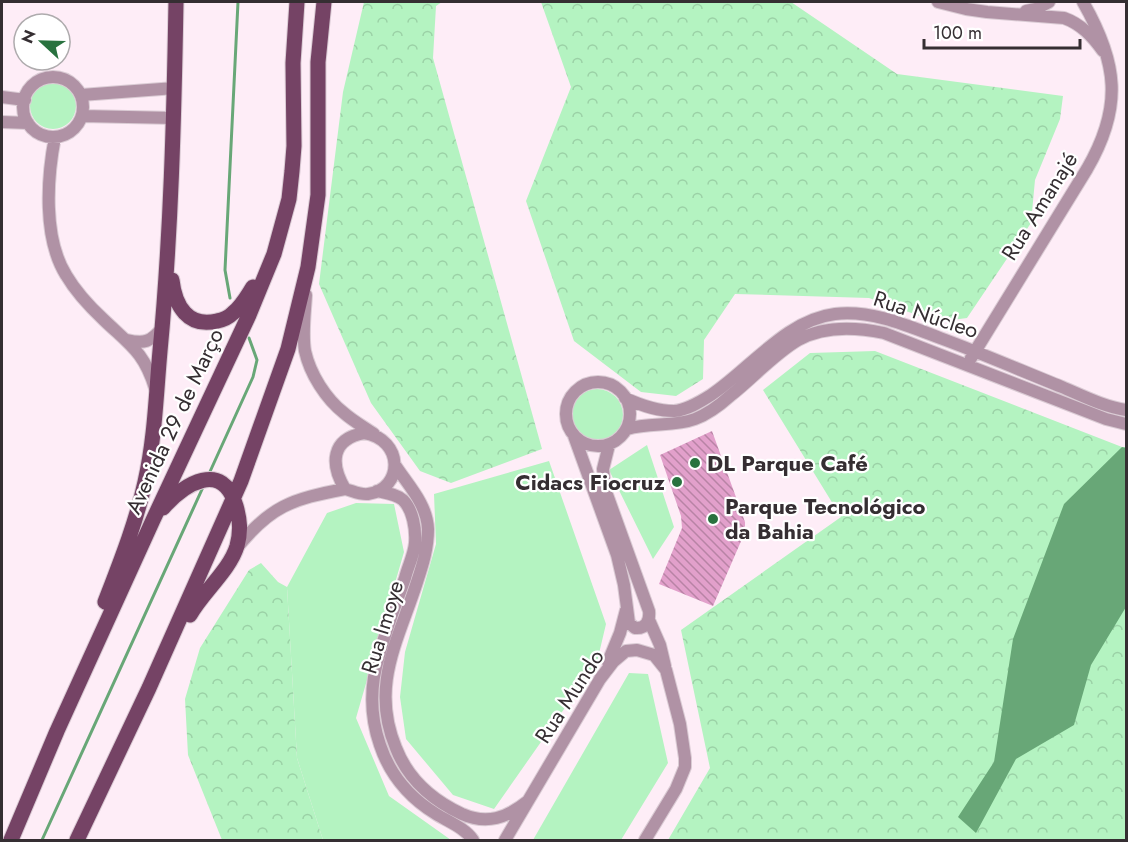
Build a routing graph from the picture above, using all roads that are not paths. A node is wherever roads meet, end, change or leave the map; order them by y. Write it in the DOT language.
graph roads {
  1 [pos="176,2"];
  2 [pos="297,2"];
  3 [pos="324,2"];
  4 [pos="938,2"];
  5 [pos="1049,2"];
  6 [pos="1083,2"];
  7 [pos="1010,14"];
  8 [pos="1108,59"];
  9 [pos="175,88"];
  10 [pos="81,96"];
  11 [pos="2,97"];
  12 [pos="25,100"];
  13 [pos="82,116"];
  14 [pos="174,118"];
  15 [pos="2,122"];
  16 [pos="28,123"];
  17 [pos="55,137"];
  18 [pos="274,254"];
  19 [pos="169,257"];
  20 [pos="308,267"];
  21 [pos="162,328"];
  22 [pos="126,339"];
  23 [pos="975,351"];
  24 [pos="967,364"];
  25 [pos="156,392"];
  26 [pos="626,398"];
  27 [pos="1126,410"];
  28 [pos="1126,424"];
  29 [pos="627,429"];
  30 [pos="374,434"];
  31 [pos="574,436"];
  32 [pos="609,445"];
  33 [pos="395,465"];
  34 [pos="345,489"];
  35 [pos="377,491"];
  36 [pos="231,494"];
  37 [pos="153,520"];
  38 [pos="236,550"];
  39 [pos="627,606"];
  40 [pos="649,620"];
  41 [pos="666,670"];
  42 [pos="600,679"];
  43 [pos="149,688"];
  44 [pos="57,731"];
  45 [pos="528,801"];
  46 [pos="11,840"];
  47 [pos="77,840"];
  48 [pos="473,840"];
  49 [pos="505,840"];
  50 [pos="645,840"];
  1 -- 9 [label="main road"];
  2 -- 18 [label="main road, Avenida 29 de Março"];
  3 -- 20 [label="main road"];
  4 -- 7 [label="street, Rua Amanajé"];
  5 -- 7 [label="street, Rua Amanajé"];
  6 -- 8 [label="street, Rua Amanajé"];
  7 -- 8 [label="street, Rua Amanajé"];
  8 -- 23 [label="street, Rua Amanajé"];
  9 -- 10 [label="street"];
  9 -- 14 [label="main road"];
  10 -- 12 [label="street"];
  10 -- 13 [label="street"];
  11 -- 12 [label="street"];
  12 -- 16 [label="street"];
  13 -- 14 [label="street"];
  13 -- 17 [label="street"];
  14 -- 19 [label="main road"];
  15 -- 16 [label="street"];
  16 -- 17 [label="street"];
  17 -- 22 [label="street"];
  18 -- 19 [label="main road"];
  18 -- 37 [label="main road, Avenida 29 de Março"];
  19 -- 21 [label="main road"];
  20 -- 30 [label="street"];
  20 -- 36 [label="main road"];
  21 -- 22 [label="street"];
  21 -- 25 [label="main road"];
  22 -- 25 [label="street"];
  23 -- 24 [label="street, Rua Amanajé"];
  23 -- 26 [label="street, Rua Núcleo"];
  23 -- 27 [label="street, Rua Núcleo"];
  24 -- 28 [label="street, Rua Núcleo"];
  24 -- 29 [label="street, Rua Núcleo"];
  25 -- 44 [label="main road"];
  26 -- 29 [label="street"];
  26 -- 31 [label="street"];
  29 -- 32 [label="street"];
  30 -- 33 [label="street"];
  30 -- 34 [label="street"];
  31 -- 32 [label="street"];
  31 -- 39 [label="street"];
  32 -- 40 [label="street"];
  33 -- 35 [label="street"];
  33 -- 45 [label="street, Rua Imoye"];
  34 -- 35 [label="street"];
  34 -- 38 [label="street"];
  35 -- 48 [label="street, Rua Imoye"];
  36 -- 37 [label="main road"];
  36 -- 38 [label="main road"];
  36 -- 43 [label="main road"];
  37 -- 44 [label="main road, Avenida 29 de Março"];
  38 -- 43 [label="main road"];
  39 -- 40 [label="street"];
  39 -- 42 [label="street"];
  40 -- 41 [label="street"];
  41 -- 42 [label="street, Rua Mundo"];
  41 -- 50 [label="street"];
  42 -- 45 [label="street, Rua Mundo"];
  43 -- 47 [label="main road"];
  44 -- 46 [label="main road, Avenida 29 de Março"];
  45 -- 49 [label="street, Rua Mundo"];
}
